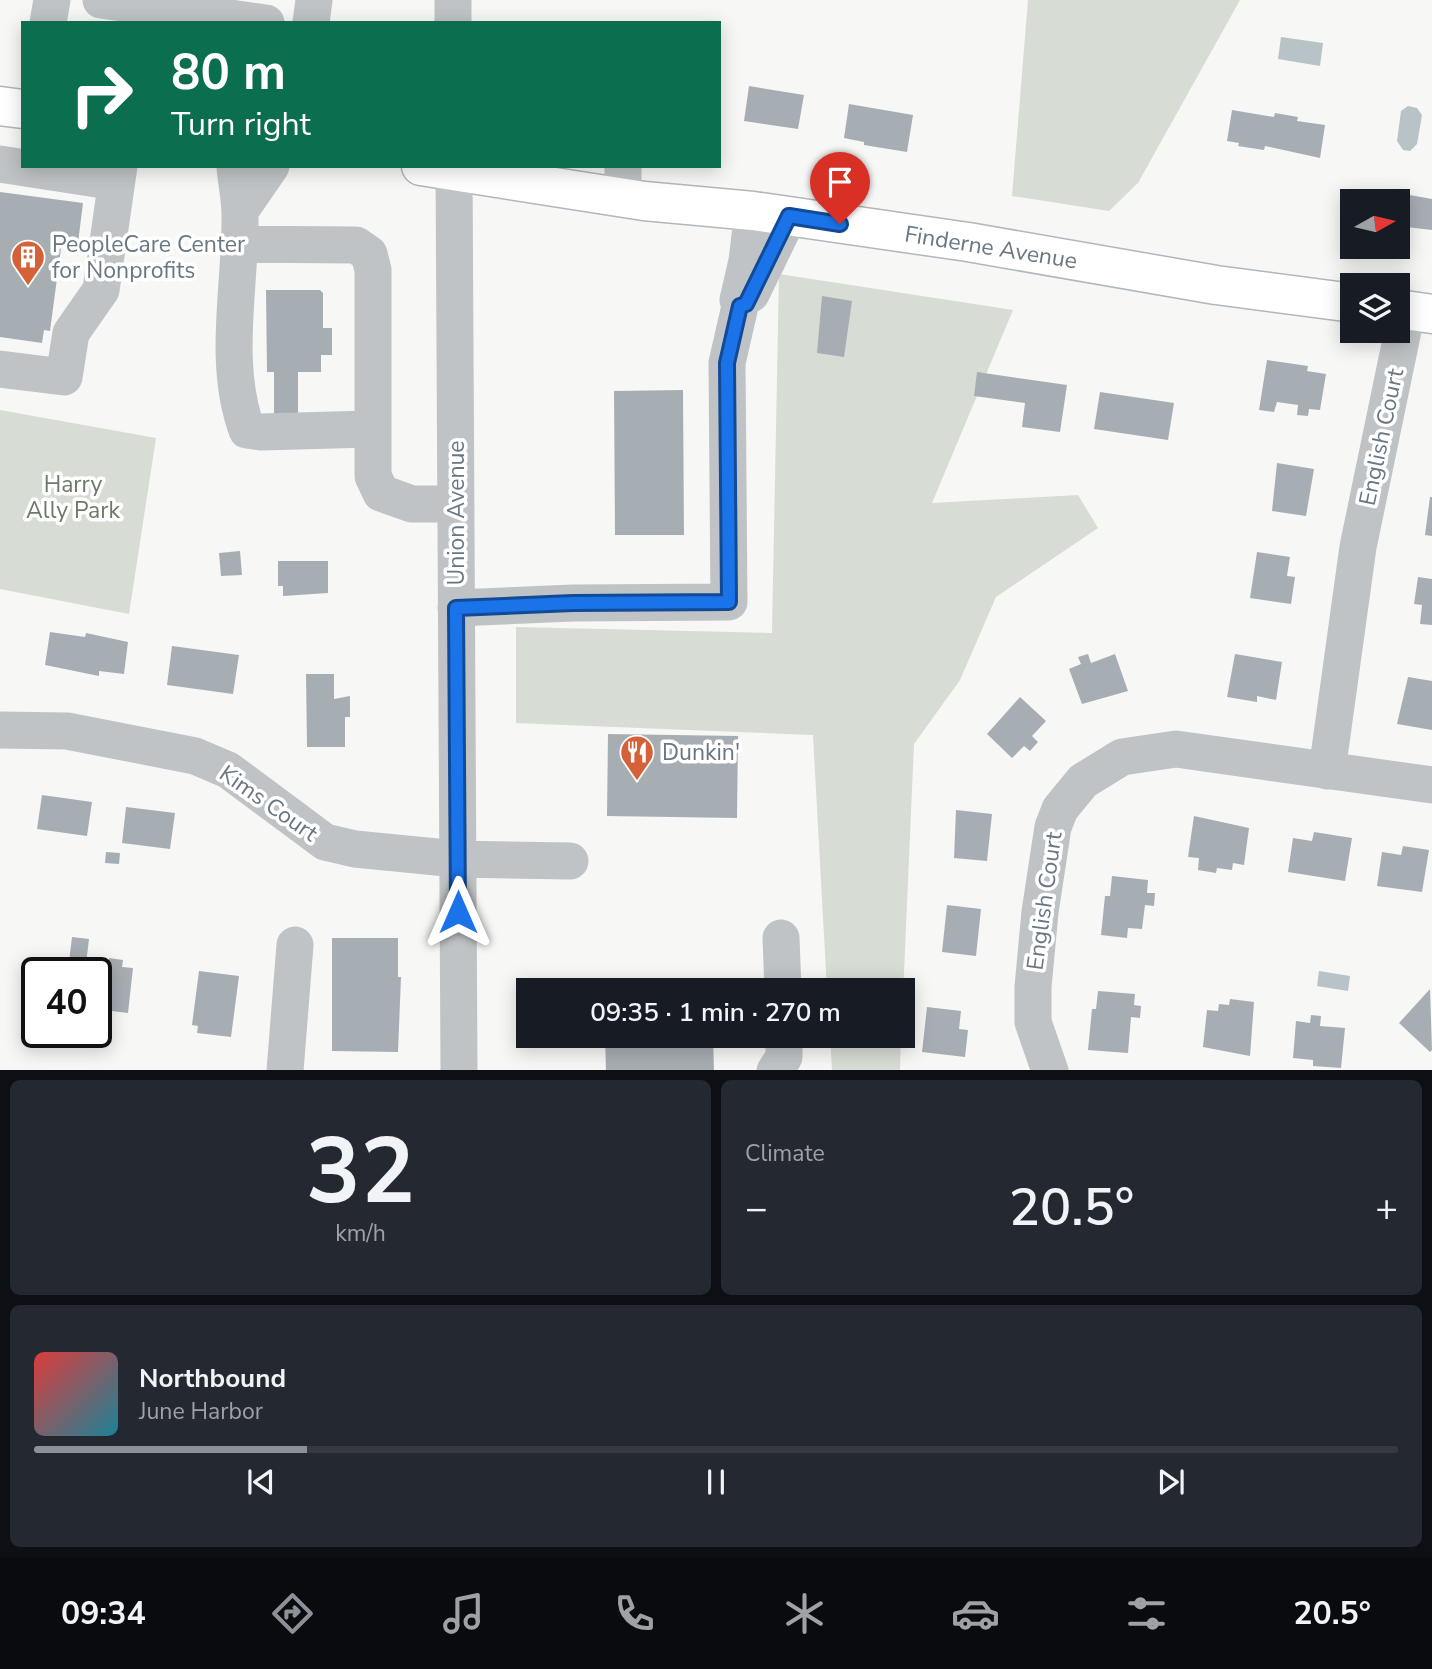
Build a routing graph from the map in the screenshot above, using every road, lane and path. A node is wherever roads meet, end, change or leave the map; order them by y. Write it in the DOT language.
graph roads {
  1 [pos="52,0"];
  2 [pos="101,0"];
  3 [pos="314,0"];
  4 [pos="453,0"];
  5 [pos="48,21"];
  6 [pos="252,21"];
  7 [pos="311,21"];
  8 [pos="453,21"];
  9 [pos="0,106"];
  10 [pos="21,109"];
  11 [pos="0,164"];
  12 [pos="21,166"];
  13 [pos="47,168"];
  14 [pos="235,168"];
  15 [pos="270,168"];
  16 [pos="443,168"];
  17 [pos="118,174"];
  18 [pos="623,182"];
  19 [pos="771,214"];
  20 [pos="240,228"];
  21 [pos="1340,301"];
  22 [pos="1412,312"];
  23 [pos="0,369"];
  24 [pos="370,429"];
  25 [pos="456,504"];
  26 [pos="456,608"];
  27 [pos="0,730"];
  28 [pos="1327,771"];
  29 [pos="1432,785"];
  30 [pos="457,859"];
  31 [pos="570,861"];
  32 [pos="781,938"];
  33 [pos="295,945"];
  34 [pos="783,978"];
  35 [pos="784,1048"];
  36 [pos="285,1070"];
  37 [pos="459,1070"];
  38 [pos="775,1070"];
  39 [pos="1050,1070"];
  1 -- 5 [label="street"];
  2 -- 6 [label="street"];
  3 -- 7 [label="street"];
  4 -- 8 [label="street"];
  9 -- 10 [label="main road"];
  11 -- 12 [label="street"];
  13 -- 17 [label="street"];
  14 -- 20 [label="street"];
  15 -- 20 [label="street"];
  16 -- 18 [label="main road, Finderne Avenue"];
  16 -- 25 [label="street, Union Avenue"];
  17 -- 23 [label="street"];
  18 -- 19 [label="main road, Finderne Avenue"];
  19 -- 21 [label="main road, Finderne Avenue"];
  19 -- 26 [label="street"];
  20 -- 24 [label="street"];
  20 -- 24 [label="street"];
  22 -- 28 [label="street, English Court"];
  24 -- 25 [label="street"];
  25 -- 26 [label="street, Union Avenue"];
  26 -- 30 [label="street, Union Avenue"];
  27 -- 30 [label="street, Kims Court"];
  28 -- 29 [label="street, English Court"];
  28 -- 39 [label="street, English Court"];
  30 -- 31 [label="street, Kims Court"];
  30 -- 37 [label="street, Union Avenue"];
  32 -- 34 [label="street"];
  33 -- 36 [label="street"];
  35 -- 38 [label="street"];
}
